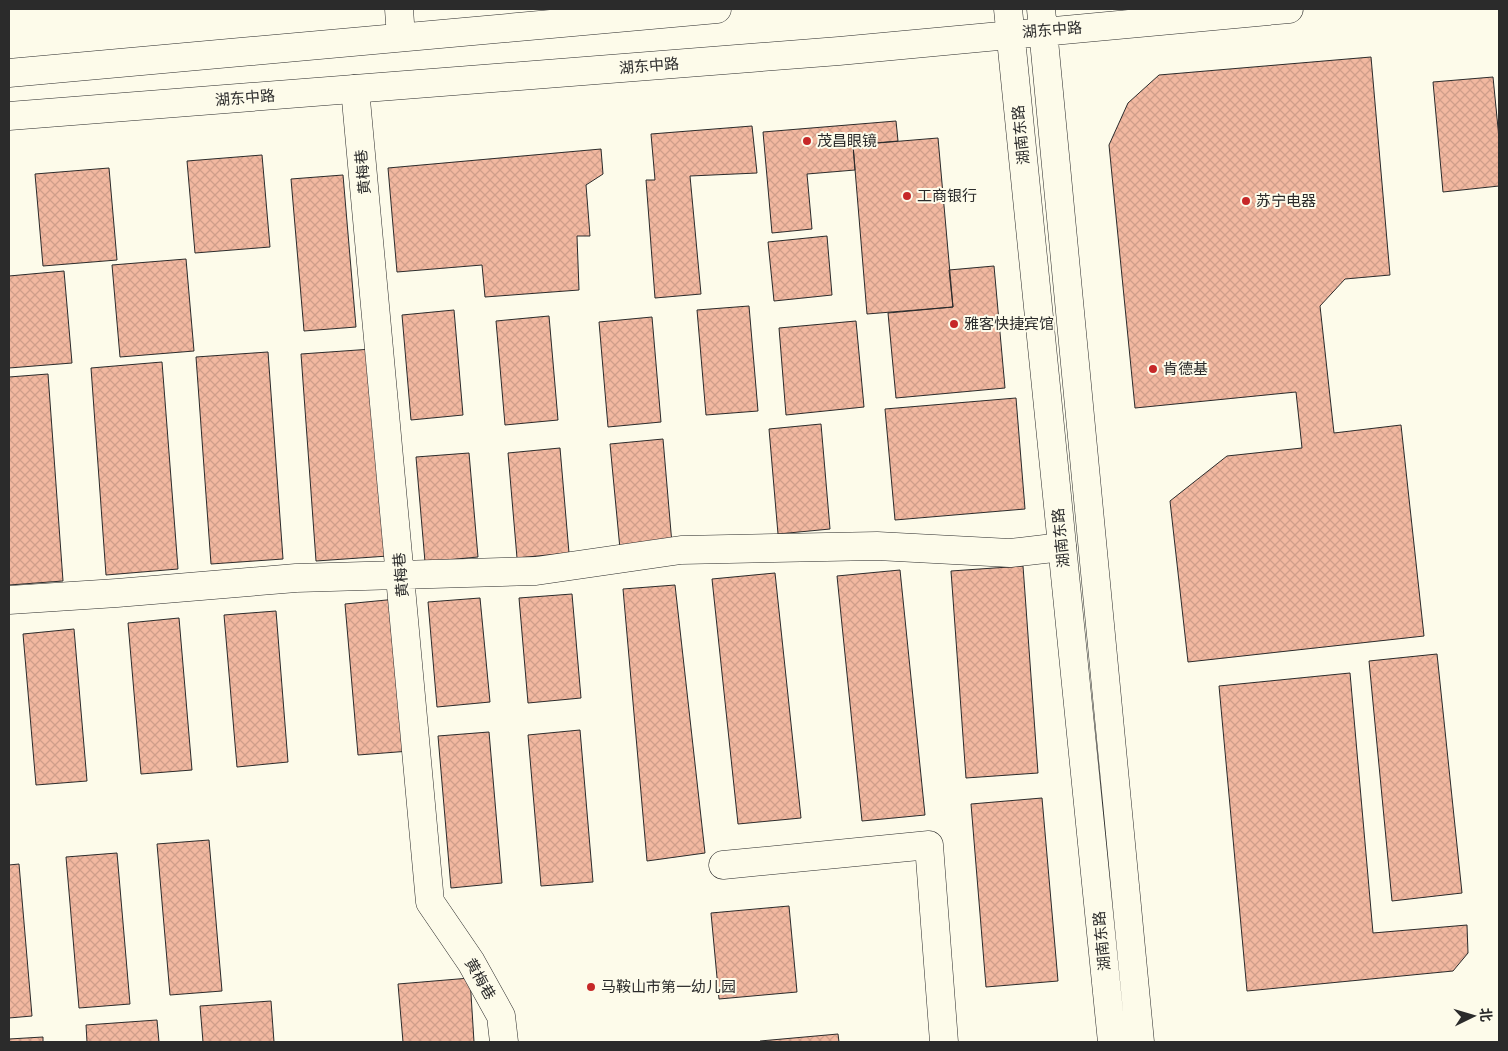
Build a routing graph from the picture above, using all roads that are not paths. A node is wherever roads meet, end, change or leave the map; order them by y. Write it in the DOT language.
graph roads {
  1 [pos="399,9"];
  2 [pos="717,9"];
  3 [pos="1289,9"];
  4 [pos="1042,20"];
  5 [pos="1009,21"];
  6 [pos="401,37"];
  7 [pos="9,73"];
  8 [pos="355,89"];
  9 [pos="9,116"];
  10 [pos="1062,547"];
  11 [pos="402,575"];
  12 [pos="9,600"];
  13 [pos="723,865"];
  14 [pos="504,1042"];
  15 [pos="944,1042"];
  16 [pos="1112,1042"];
  17 [pos="1140,1042"];
  1 -- 6 [label="main road"];
  2 -- 6 [label="main road"];
  3 -- 4 [label="main road, 湖东中路"];
  4 -- 5 [label="main road, 湖东中路"];
  4 -- 17 [label="main road"];
  5 -- 8 [label="main road, 湖东中路"];
  5 -- 10 [label="main road, 湖南东路"];
  6 -- 7 [label="main road"];
  8 -- 9 [label="main road, 湖东中路"];
  8 -- 11 [label="main road, 黄梅巷"];
  10 -- 11 [label="main road"];
  10 -- 16 [label="main road, 湖南东路"];
  11 -- 12 [label="main road"];
  11 -- 14 [label="main road, 黄梅巷"];
  13 -- 15 [label="main road"];
}
